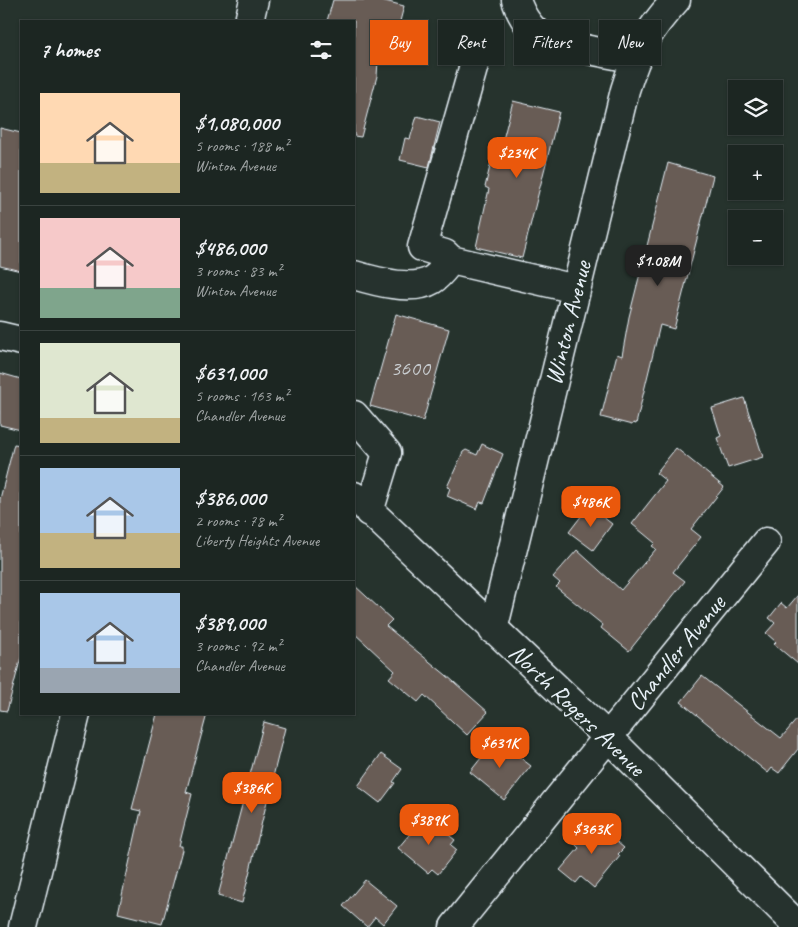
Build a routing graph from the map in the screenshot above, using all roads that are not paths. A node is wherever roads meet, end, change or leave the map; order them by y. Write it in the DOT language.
graph roads {
  1 [pos="254,0"];
  2 [pos="516,0"];
  3 [pos="676,0"];
  4 [pos="249,20"];
  5 [pos="658,20"];
  6 [pos="599,51"];
  7 [pos="474,65"];
  8 [pos="633,65"];
  9 [pos="451,260"];
  10 [pos="356,283"];
  11 [pos="576,289"];
  12 [pos="0,336"];
  13 [pos="20,341"];
  14 [pos="355,416"];
  15 [pos="362,504"];
  16 [pos="766,542"];
  17 [pos="493,630"];
  18 [pos="76,715"];
  19 [pos="608,737"];
  20 [pos="798,926"];
  21 [pos="23,927"];
  22 [pos="454,927"];
  1 -- 4 [label="street"];
  2 -- 6 [label="street"];
  3 -- 5 [label="street, Winton Avenue"];
  7 -- 9 [label="street"];
  8 -- 11 [label="street, Winton Avenue"];
  9 -- 10 [label="street"];
  9 -- 11 [label="street"];
  11 -- 17 [label="street, Winton Avenue"];
  12 -- 13 [label="street"];
  14 -- 15 [label="street"];
  15 -- 17 [label="street, North Rogers Avenue"];
  16 -- 19 [label="street, Chandler Avenue"];
  17 -- 19 [label="street, North Rogers Avenue"];
  18 -- 21 [label="street"];
  19 -- 20 [label="street, North Rogers Avenue"];
  19 -- 22 [label="street, Chandler Avenue"];
}
